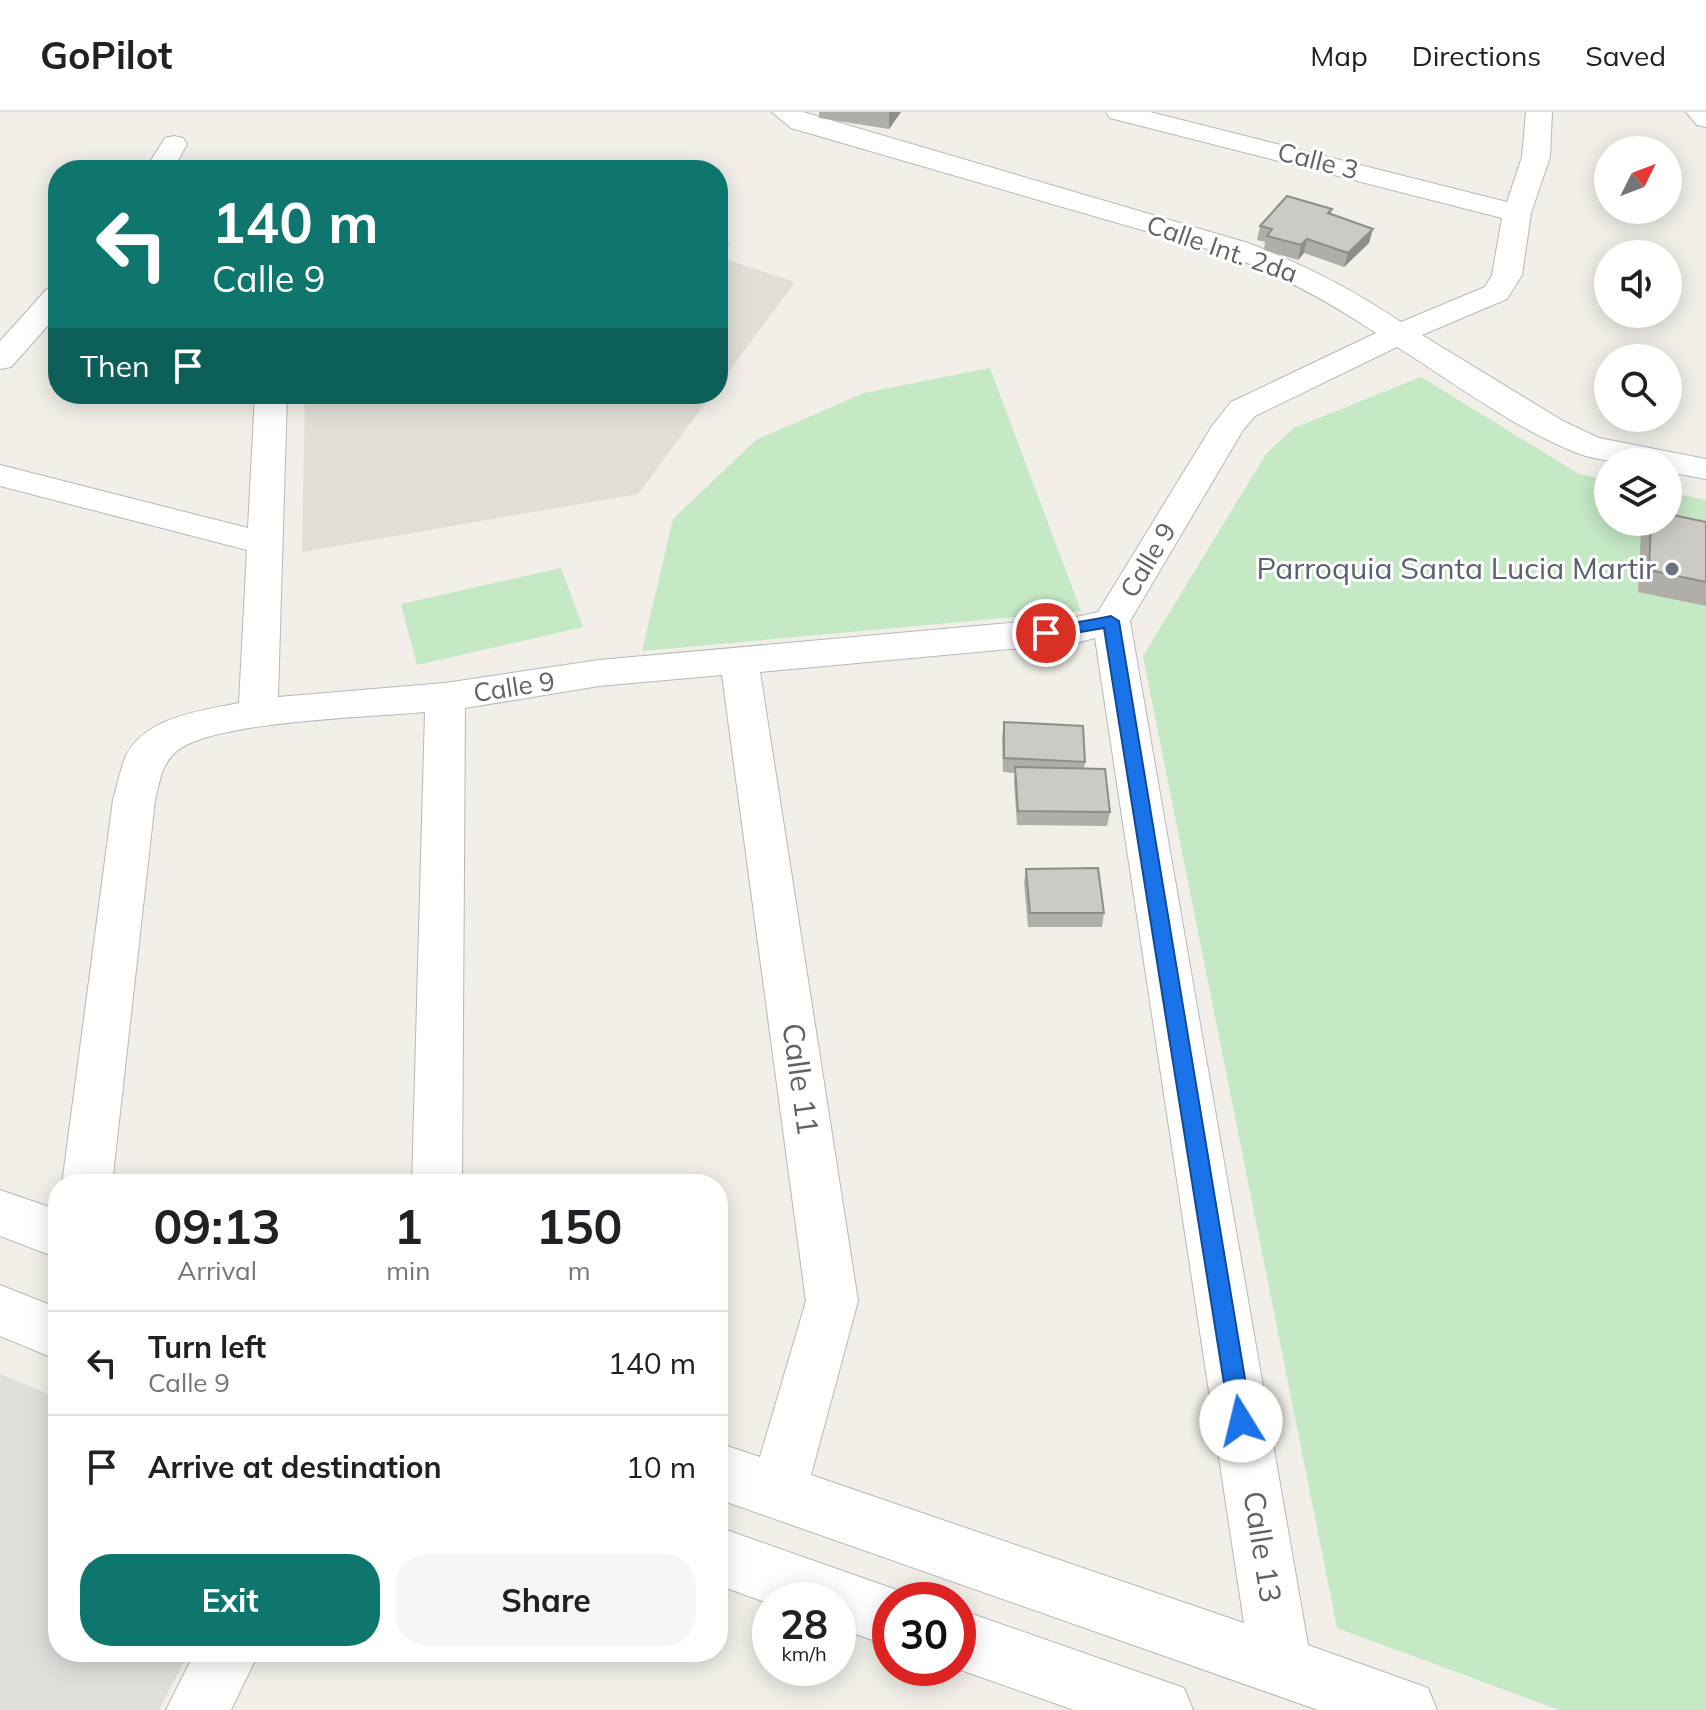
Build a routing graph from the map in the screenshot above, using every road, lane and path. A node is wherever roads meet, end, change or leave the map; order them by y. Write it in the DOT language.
graph roads {
  1 [pos="1119,112"];
  2 [pos="1539,112"];
  3 [pos="1699,112"];
  4 [pos="792,117"];
  5 [pos="1706,119"];
  6 [pos="174,144"];
  7 [pos="165,160"];
  8 [pos="1517,213"];
  9 [pos="48,306"];
  10 [pos="1398,334"];
  11 [pos="0,360"];
  12 [pos="271,404"];
  13 [pos="1706,469"];
  14 [pos="0,475"];
  15 [pos="266,544"];
  16 [pos="1111,621"];
  17 [pos="739,662"];
  18 [pos="445,697"];
  19 [pos="258,713"];
  20 [pos="88,1174"];
  21 [pos="437,1174"];
  22 [pos="0,1213"];
  23 [pos="48,1230"];
  24 [pos="0,1310"];
  25 [pos="48,1325"];
  26 [pos="728,1474"];
  27 [pos="778,1491"];
  28 [pos="728,1559"];
  29 [pos="872,1610"];
  30 [pos="976,1645"];
  31 [pos="223,1662"];
  32 [pos="1281,1667"];
  33 [pos="197,1710"];
  34 [pos="1162,1710"];
  35 [pos="1406,1710"];
  1 -- 8 [label="street, Calle 3"];
  2 -- 8 [label="street, Calle 9"];
  3 -- 5 [label="street"];
  4 -- 10 [label="street, Calle Int. 2da"];
  6 -- 7 [label="street"];
  8 -- 10 [label="street, Calle 9"];
  9 -- 11 [label="street"];
  10 -- 13 [label="street, Calle Int. 2da"];
  10 -- 16 [label="street, Calle 9"];
  12 -- 15 [label="street"];
  14 -- 15 [label="street"];
  15 -- 19 [label="street"];
  16 -- 17 [label="street, Calle 9"];
  16 -- 32 [label="street, Calle 13"];
  17 -- 18 [label="street, Calle 9"];
  17 -- 27 [label="street, Calle 11"];
  18 -- 19 [label="street, Calle 9"];
  18 -- 21 [label="street, Calle 9"];
  19 -- 20 [label="street, Calle 9"];
  22 -- 23 [label="street"];
  24 -- 25 [label="street"];
  26 -- 27 [label="street"];
  27 -- 32 [label="street"];
  28 -- 29 [label="street"];
  30 -- 34 [label="street"];
  31 -- 33 [label="street"];
  32 -- 35 [label="street"];
}
